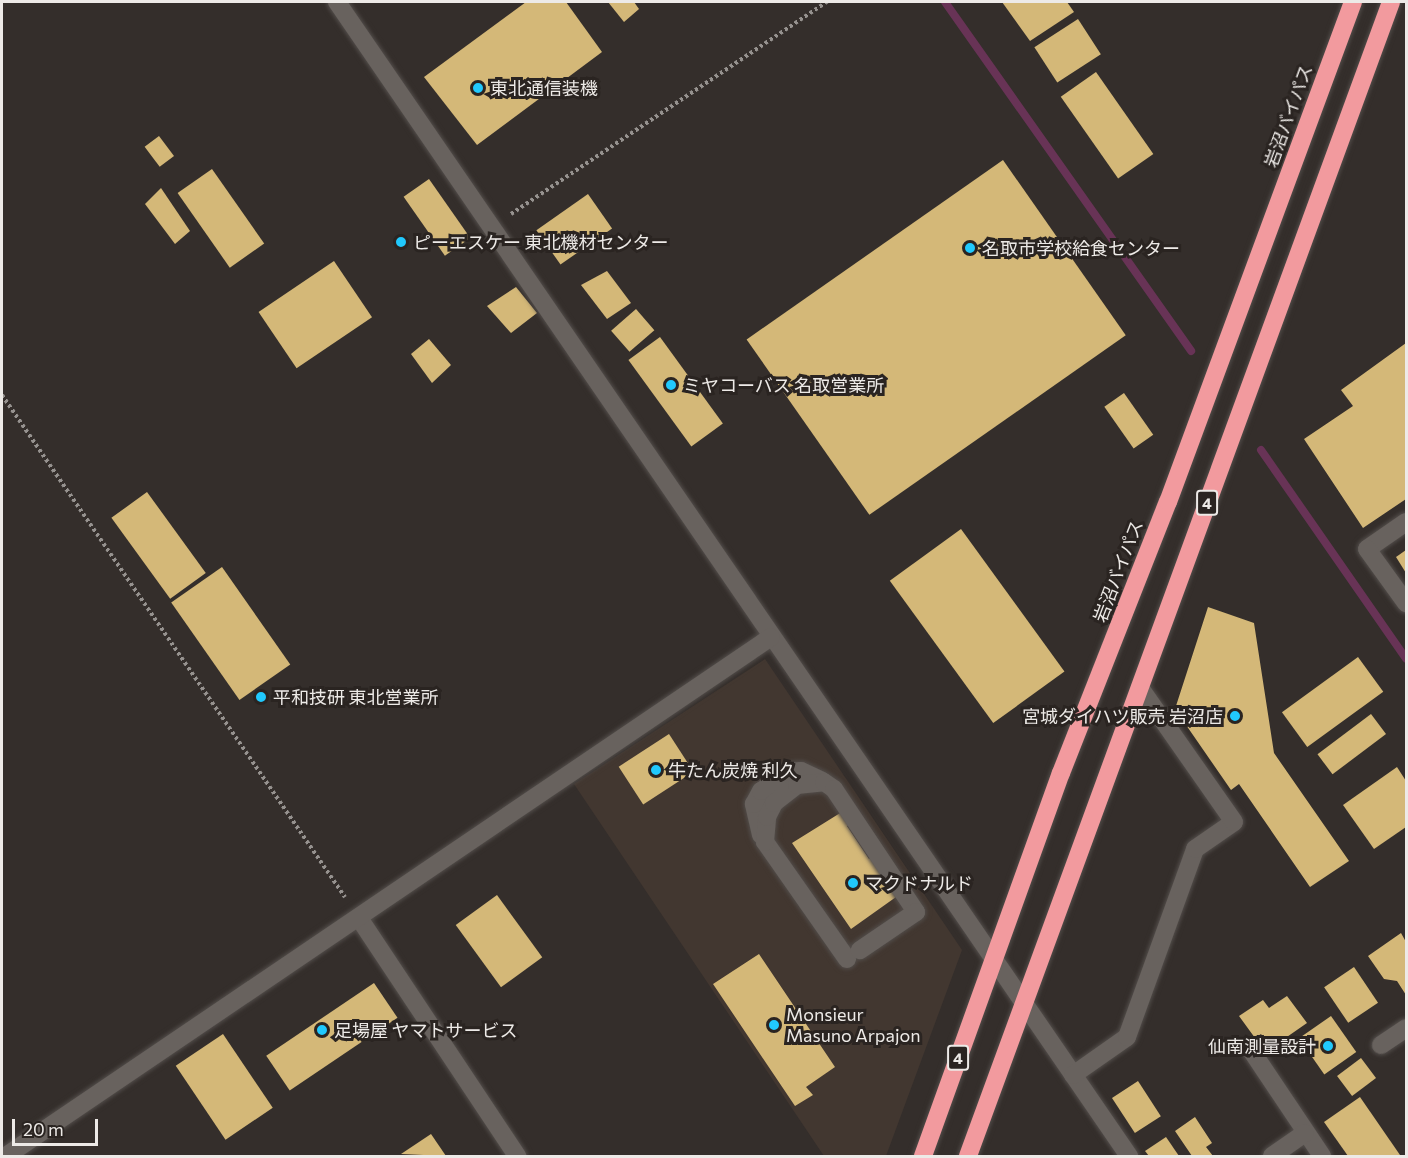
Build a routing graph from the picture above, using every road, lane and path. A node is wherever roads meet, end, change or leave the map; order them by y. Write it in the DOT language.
graph roads {
  1 [pos="337,2"];
  2 [pos="827,2"];
  3 [pos="1353,2"];
  4 [pos="1391,2"];
  5 [pos="491,227"];
  6 [pos="2,395"];
  7 [pos="1407,522"];
  8 [pos="1407,603"];
  9 [pos="771,637"];
  10 [pos="1140,688"];
  11 [pos="359,918"];
  12 [pos="854,954"];
  13 [pos="993,960"];
  14 [pos="1024,1004"];
  15 [pos="1407,1029"];
  16 [pos="1381,1045"];
  17 [pos="1251,1050"];
  18 [pos="1073,1075"];
  19 [pos="1305,1133"];
  20 [pos="6,1156"];
  21 [pos="517,1156"];
  22 [pos="923,1156"];
  23 [pos="968,1156"];
  24 [pos="1129,1156"];
  25 [pos="1272,1156"];
  26 [pos="1322,1156"];
  1 -- 5 [label="street"];
  2 -- 5 [label="path"];
  3 -- 13 [label="highway, 岩沼バイパス / 4"];
  4 -- 10 [label="highway, 4"];
  5 -- 9 [label="street"];
  6 -- 11 [label="path"];
  7 -- 8 [label="street"];
  9 -- 11 [label="street"];
  9 -- 13 [label="street"];
  10 -- 14 [label="highway, 4"];
  10 -- 18 [label="street"];
  11 -- 20 [label="street"];
  11 -- 21 [label="street"];
  12 -- 12 [label="street"];
  13 -- 14 [label="street"];
  13 -- 22 [label="highway, 岩沼バイパス / 4"];
  14 -- 18 [label="street"];
  14 -- 23 [label="highway, 4"];
  15 -- 16 [label="street"];
  17 -- 19 [label="street"];
  18 -- 24 [label="street"];
  19 -- 25 [label="street"];
  19 -- 26 [label="street"];
}
